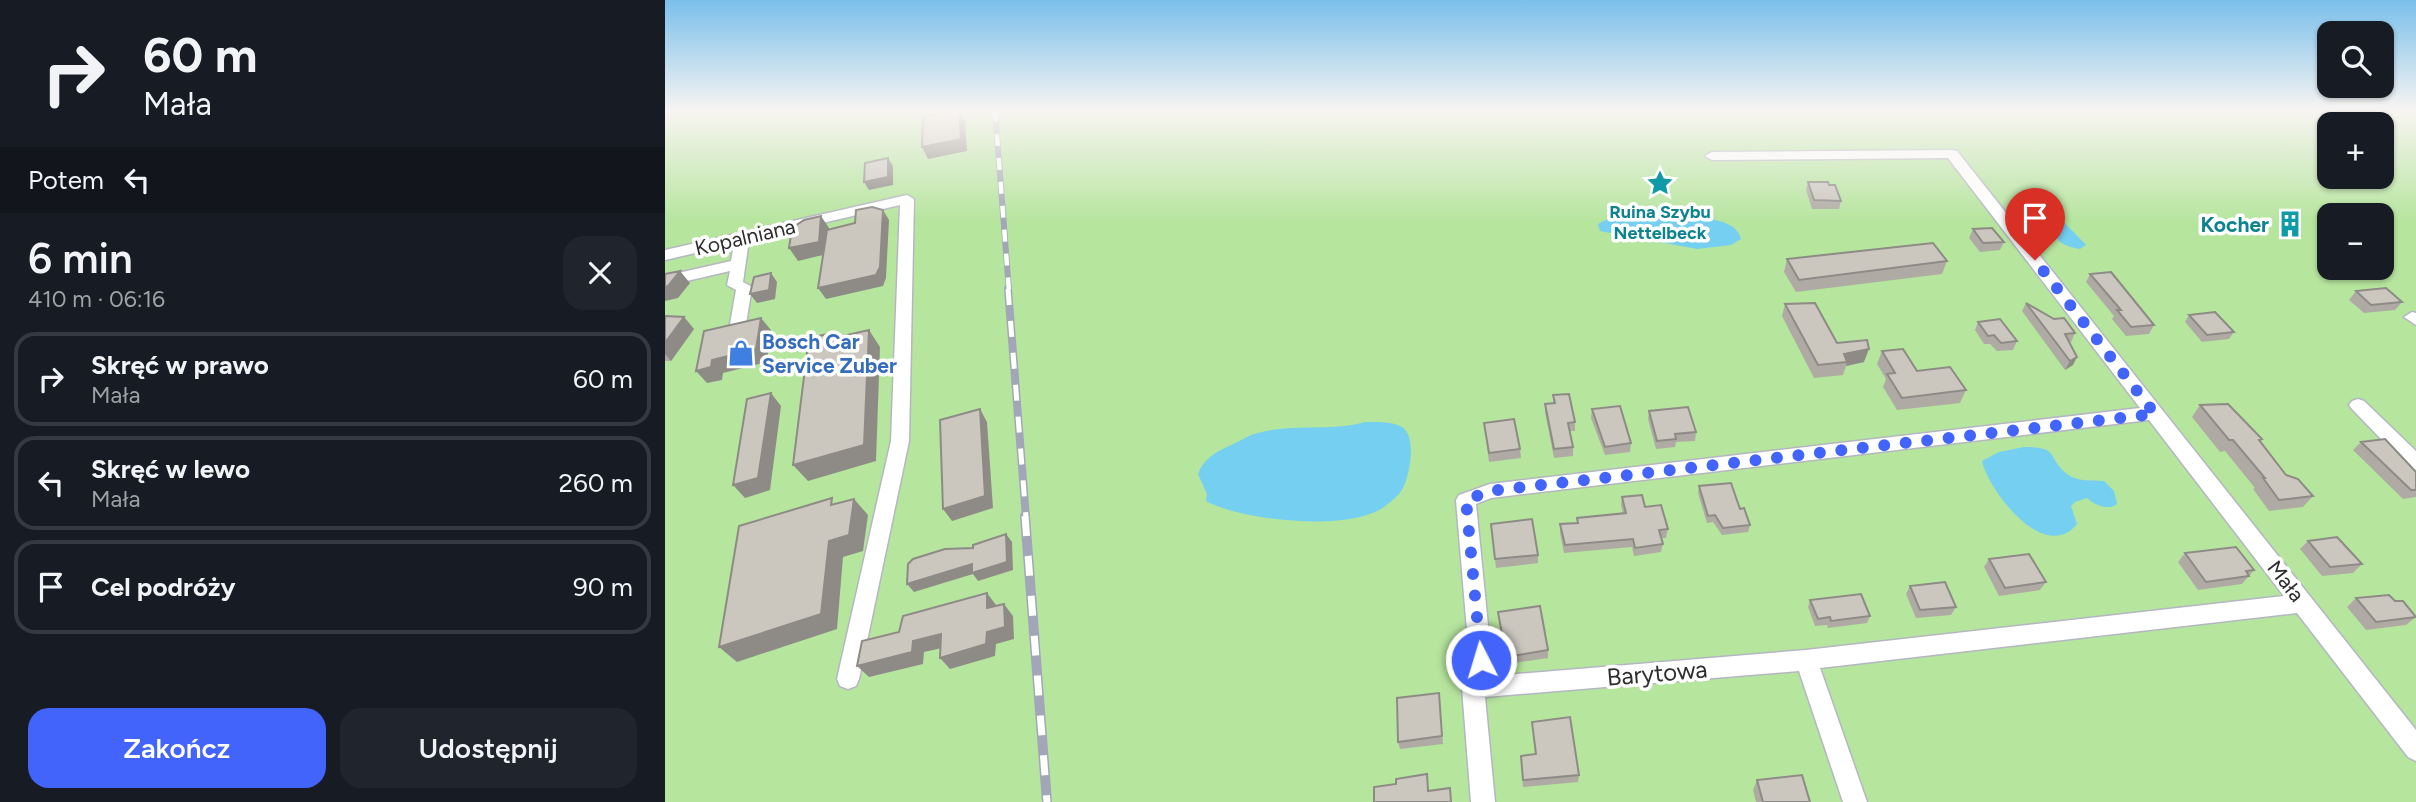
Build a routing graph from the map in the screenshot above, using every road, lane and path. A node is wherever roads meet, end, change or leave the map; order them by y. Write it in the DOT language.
graph roads {
  1 [pos="1712,156"];
  2 [pos="742,238"];
  3 [pos="665,255"];
  4 [pos="738,264"];
  5 [pos="665,281"];
  6 [pos="737,330"];
  7 [pos="2358,405"];
  8 [pos="2155,414"];
  9 [pos="2416,463"];
  10 [pos="2303,603"];
  11 [pos="1806,660"];
  12 [pos="848,679"];
  13 [pos="1483,687"];
  14 [pos="2416,749"];
  15 [pos="1483,802"];
  16 [pos="1856,802"];
  1 -- 8 [label="street, Mała"];
  2 -- 3 [label="street, Kopalniana"];
  2 -- 4 [label="street"];
  2 -- 12 [label="street, Kopalniana"];
  4 -- 5 [label="street"];
  4 -- 6 [label="street"];
  7 -- 9 [label="street"];
  8 -- 10 [label="street, Mała"];
  8 -- 13 [label="street"];
  10 -- 11 [label="street, Barytowa"];
  10 -- 14 [label="street, Mała"];
  11 -- 13 [label="street, Barytowa"];
  11 -- 16 [label="street"];
  13 -- 15 [label="street"];
}
